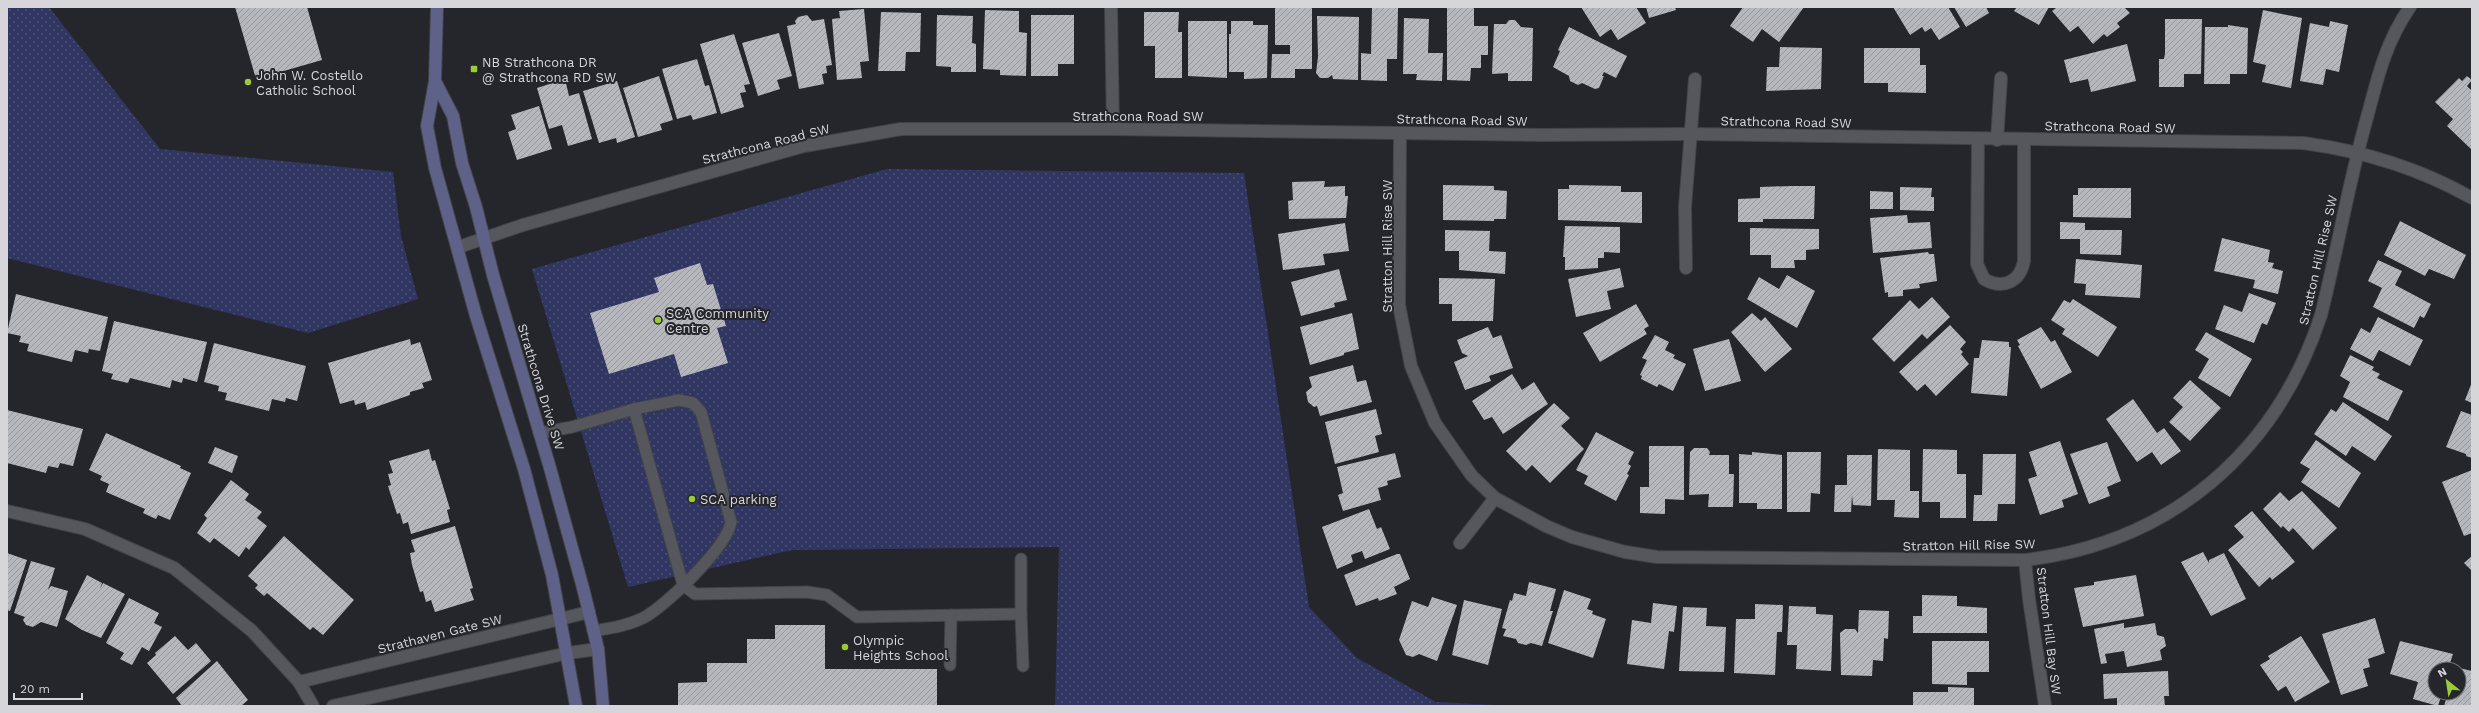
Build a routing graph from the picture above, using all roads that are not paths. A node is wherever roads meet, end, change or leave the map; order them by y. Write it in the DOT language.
graph roads {
  1 [pos="437,7"];
  2 [pos="1111,7"];
  3 [pos="2410,7"];
  4 [pos="2001,78"];
  5 [pos="1695,80"];
  6 [pos="435,81"];
  7 [pos="1113,129"];
  8 [pos="1400,133"];
  9 [pos="1692,134"];
  10 [pos="1978,140"];
  11 [pos="1997,140"];
  12 [pos="2024,141"];
  13 [pos="2357,152"];
  14 [pos="2472,198"];
  15 [pos="484,239"];
  16 [pos="458,248"];
  17 [pos="1686,268"];
  18 [pos="634,409"];
  19 [pos="539,433"];
  20 [pos="1495,498"];
  21 [pos="7,511"];
  22 [pos="1460,543"];
  23 [pos="1021,559"];
  24 [pos="2026,560"];
  25 [pos="683,585"];
  26 [pos="589,612"];
  27 [pos="1021,614"];
  28 [pos="951,615"];
  29 [pos="561,618"];
  30 [pos="593,631"];
  31 [pos="598,649"];
  32 [pos="568,653"];
  33 [pos="950,665"];
  34 [pos="1023,666"];
  35 [pos="299,682"];
  36 [pos="313,706"];
  37 [pos="333,706"];
  38 [pos="576,706"];
  39 [pos="603,706"];
  40 [pos="2044,706"];
  1 -- 6 [label="street, Strathcona Drive SW"];
  2 -- 7 [label="street"];
  3 -- 13 [label="street, Stratton Hill Rise SW"];
  4 -- 11 [label="street"];
  5 -- 9 [label="street"];
  6 -- 15 [label="street, Strathcona Drive SW"];
  6 -- 16 [label="street, Strathcona Drive SW"];
  7 -- 8 [label="street, Strathcona Road SW"];
  7 -- 15 [label="street, Strathcona Road SW"];
  8 -- 9 [label="street, Strathcona Road SW"];
  8 -- 20 [label="street, Stratton Hill Rise SW"];
  9 -- 10 [label="street, Strathcona Road SW"];
  9 -- 17 [label="street"];
  10 -- 11 [label="street, Strathcona Road SW"];
  10 -- 12 [label="street"];
  11 -- 12 [label="street, Strathcona Road SW"];
  12 -- 13 [label="street, Strathcona Road SW"];
  13 -- 14 [label="street, Strathcona Road SW"];
  13 -- 24 [label="street, Stratton Hill Rise SW"];
  15 -- 16 [label="street, Strathcona Road SW"];
  15 -- 19 [label="street, Strathcona Drive SW"];
  16 -- 29 [label="street, Strathcona Drive SW"];
  18 -- 19 [label="lane"];
  18 -- 25 [label="lane"];
  18 -- 25 [label="lane"];
  19 -- 26 [label="street, Strathcona Drive SW"];
  20 -- 22 [label="street"];
  20 -- 24 [label="street, Stratton Hill Rise SW"];
  21 -- 35 [label="street"];
  23 -- 27 [label="lane"];
  24 -- 40 [label="street, Stratton Hill Bay SW"];
  25 -- 28 [label="lane"];
  25 -- 30 [label="lane"];
  26 -- 29 [label="street, Strathaven Gate SW"];
  26 -- 30 [label="street, Strathcona Drive SW"];
  27 -- 28 [label="lane"];
  27 -- 34 [label="lane"];
  28 -- 33 [label="lane"];
  29 -- 32 [label="street, Strathcona Drive SW"];
  29 -- 35 [label="street, Strathaven Gate SW"];
  30 -- 31 [label="street, Strathcona Drive SW"];
  31 -- 32 [label="street"];
  31 -- 39 [label="street, Strathcona Drive SW"];
  32 -- 37 [label="street"];
  32 -- 38 [label="street, Strathcona Drive SW"];
  35 -- 36 [label="street"];
}
